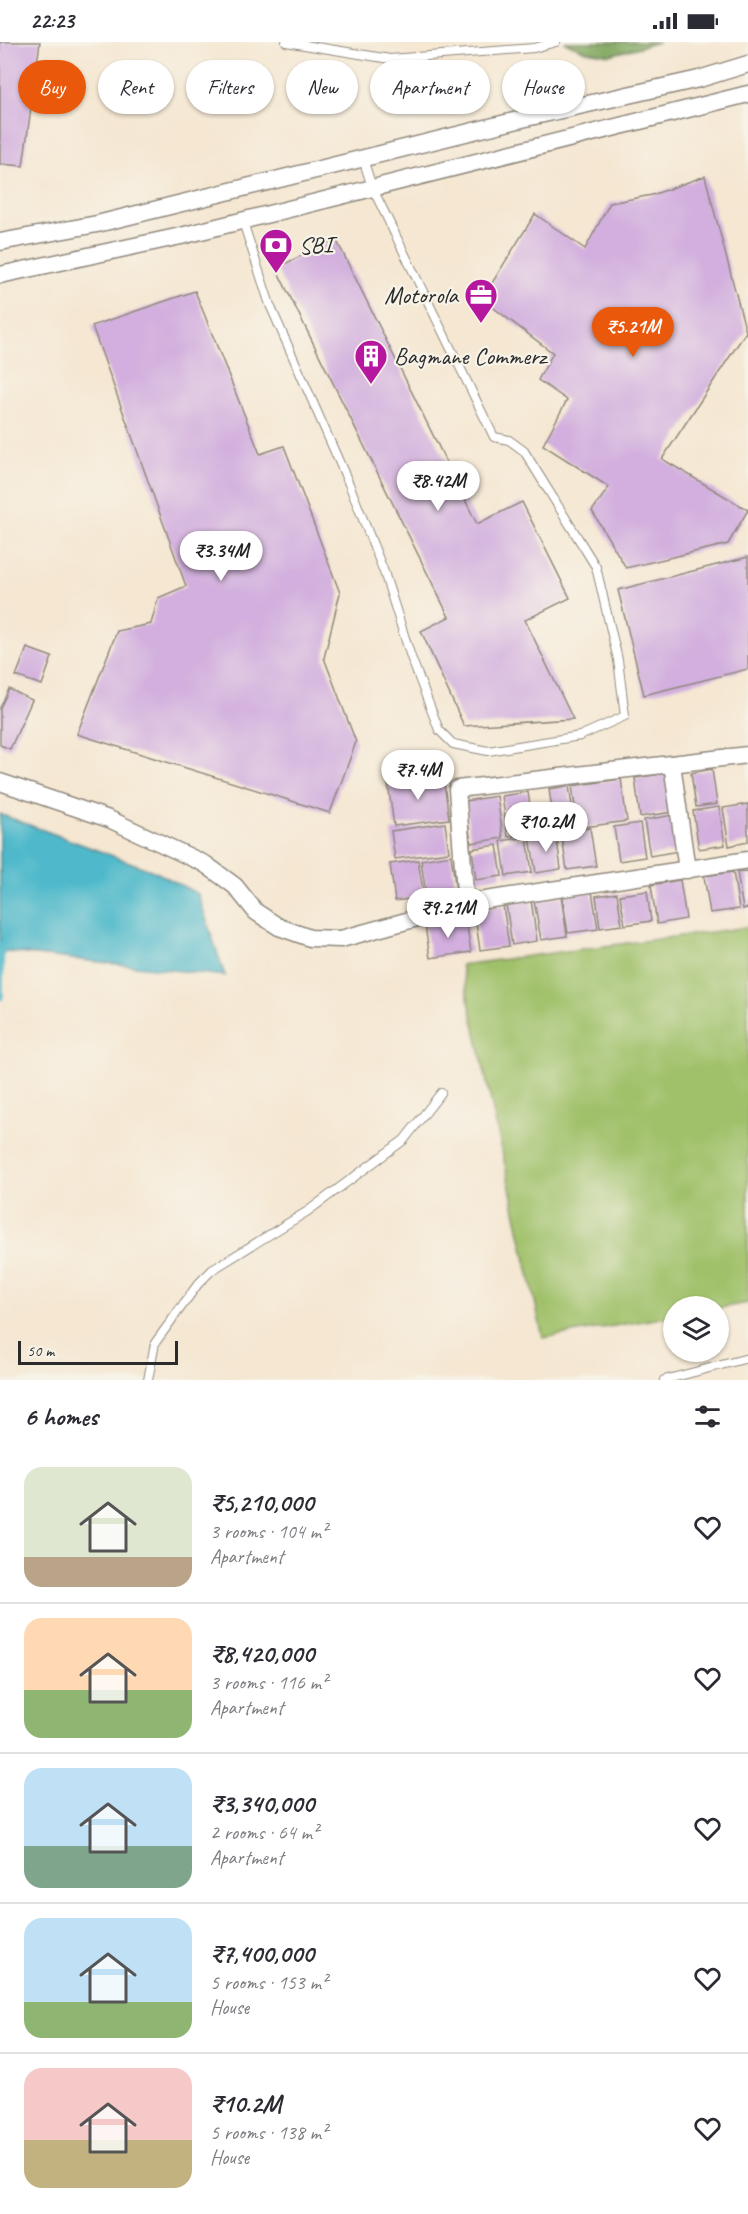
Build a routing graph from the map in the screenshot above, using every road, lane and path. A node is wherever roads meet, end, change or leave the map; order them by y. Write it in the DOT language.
graph roads {
  1 [pos="286,42"];
  2 [pos="556,42"];
  3 [pos="748,64"];
  4 [pos="748,94"];
  5 [pos="363,159"];
  6 [pos="372,187"];
  7 [pos="242,219"];
  8 [pos="0,242"];
  9 [pos="0,275"];
  10 [pos="748,755"];
  11 [pos="672,764"];
  12 [pos="0,782"];
  13 [pos="748,860"];
  14 [pos="687,870"];
  15 [pos="466,905"];
  16 [pos="441,1093"];
  17 [pos="748,1358"];
  18 [pos="148,1380"];
  19 [pos="664,1380"];
  1 -- 2 [label="lane"];
  3 -- 5 [label="street"];
  4 -- 6 [label="street"];
  5 -- 6 [label="lane"];
  5 -- 8 [label="street"];
  6 -- 7 [label="street"];
  6 -- 7 [label="lane"];
  7 -- 9 [label="street"];
  10 -- 11 [label="street"];
  11 -- 14 [label="street"];
  11 -- 15 [label="street"];
  12 -- 15 [label="street"];
  13 -- 14 [label="street"];
  14 -- 15 [label="street"];
  16 -- 18 [label="lane"];
  17 -- 19 [label="lane"];
}
